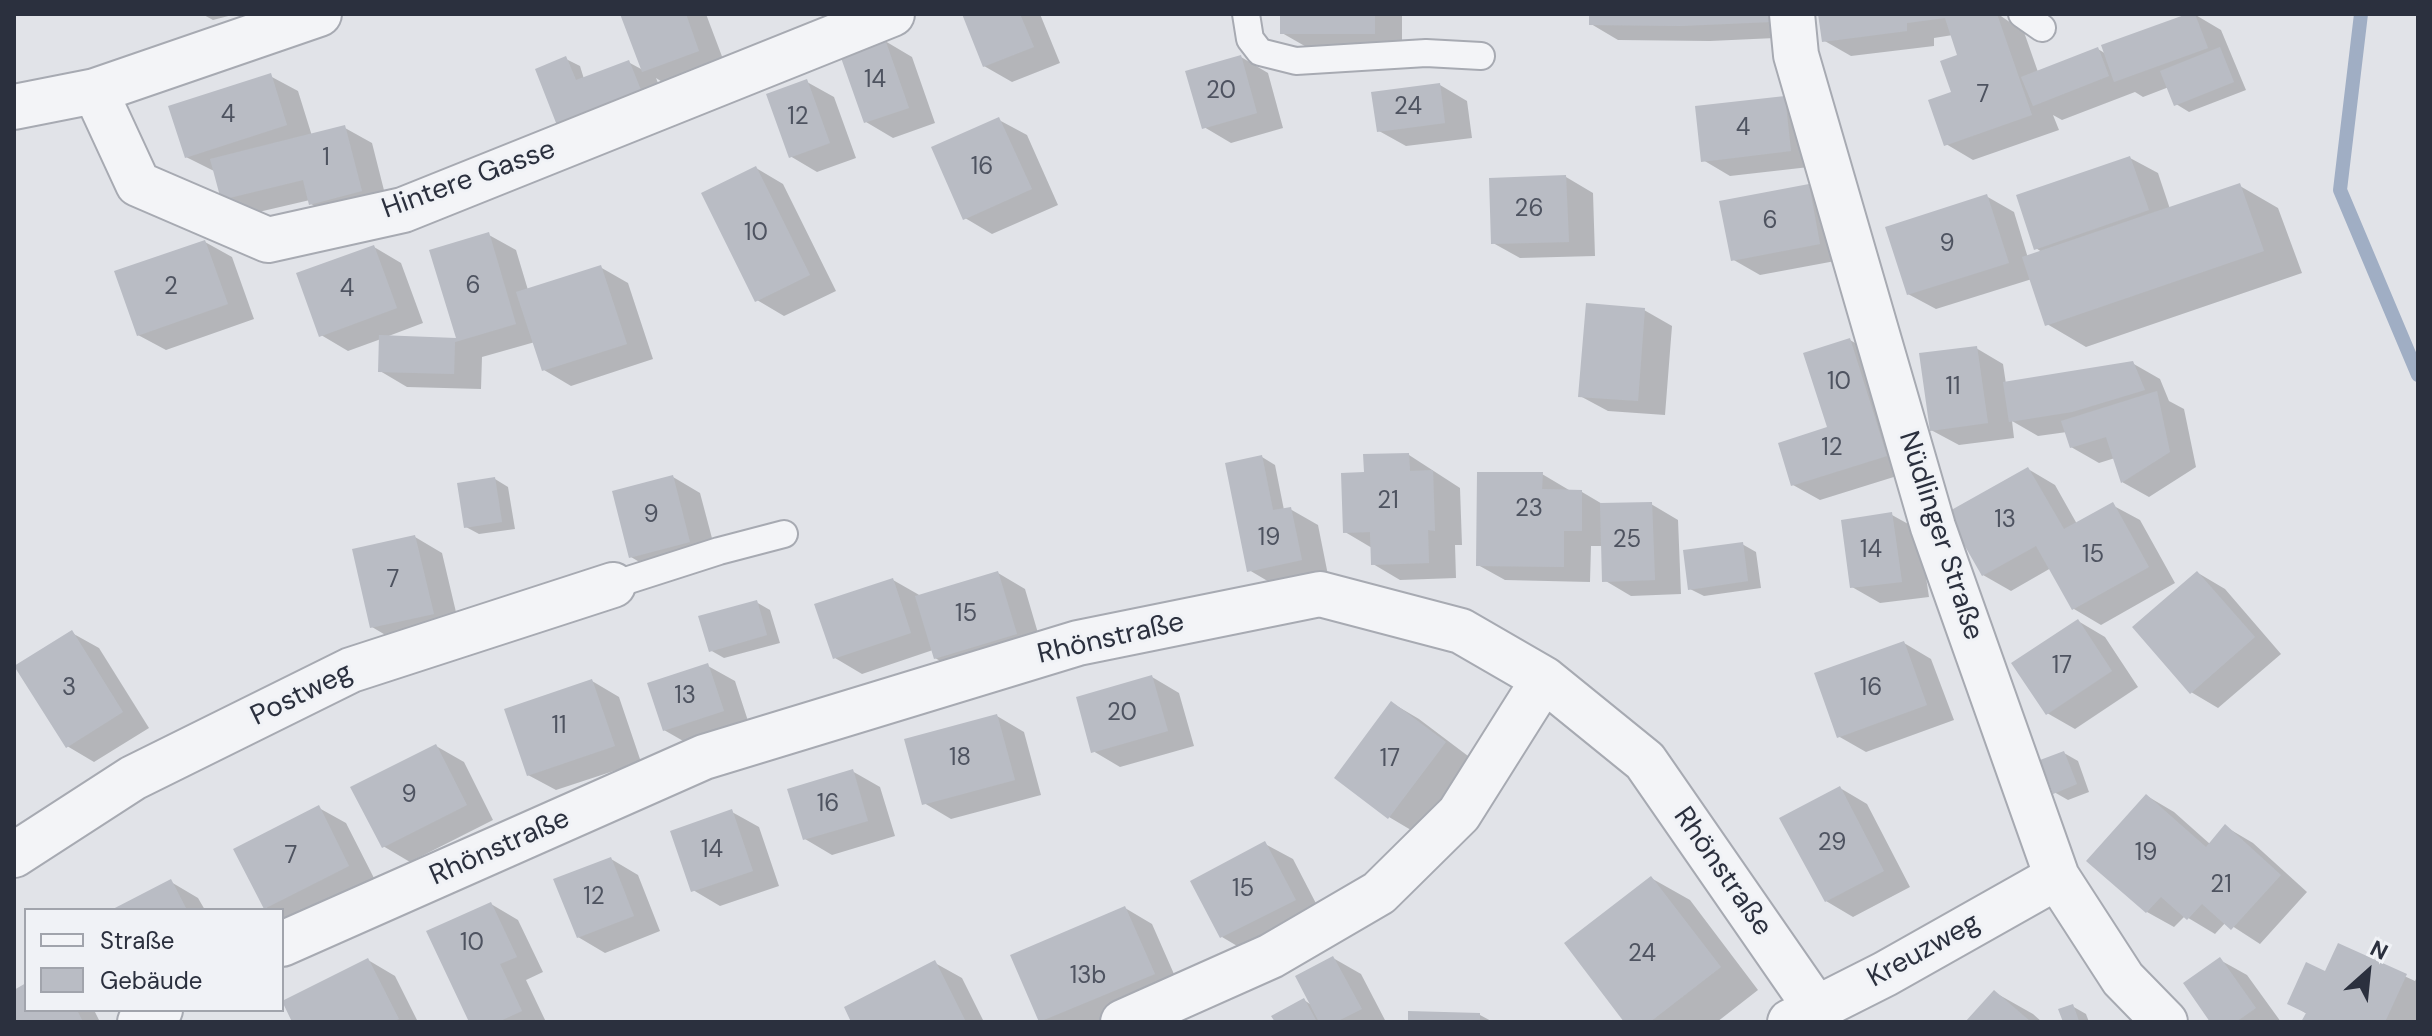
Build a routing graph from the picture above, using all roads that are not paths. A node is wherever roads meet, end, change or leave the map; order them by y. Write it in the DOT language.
graph roads {
  1 [pos="319,14"];
  2 [pos="892,14"];
  3 [pos="1246,14"];
  4 [pos="1792,14"];
  5 [pos="1481,56"];
  6 [pos="95,91"];
  7 [pos="14,107"];
  8 [pos="784,534"];
  9 [pos="613,585"];
  10 [pos="1544,679"];
  11 [pos="14,855"];
  12 [pos="2057,877"];
  13 [pos="284,943"];
  14 [pos="1803,1015"];
  15 [pos="1123,1022"];
  16 [pos="2165,1022"];
  1 -- 6 [label="street"];
  2 -- 6 [label="street, Hintere Gasse"];
  3 -- 5 [label="lane"];
  4 -- 12 [label="street, Nüdlinger Straße"];
  6 -- 7 [label="street"];
  8 -- 9 [label="lane"];
  9 -- 11 [label="street, Postweg"];
  10 -- 13 [label="street, Rhönstraße"];
  10 -- 14 [label="street, Rhönstraße"];
  10 -- 15 [label="street"];
  12 -- 14 [label="street, Kreuzweg"];
  12 -- 16 [label="street, Nüdlinger Straße"];
}
